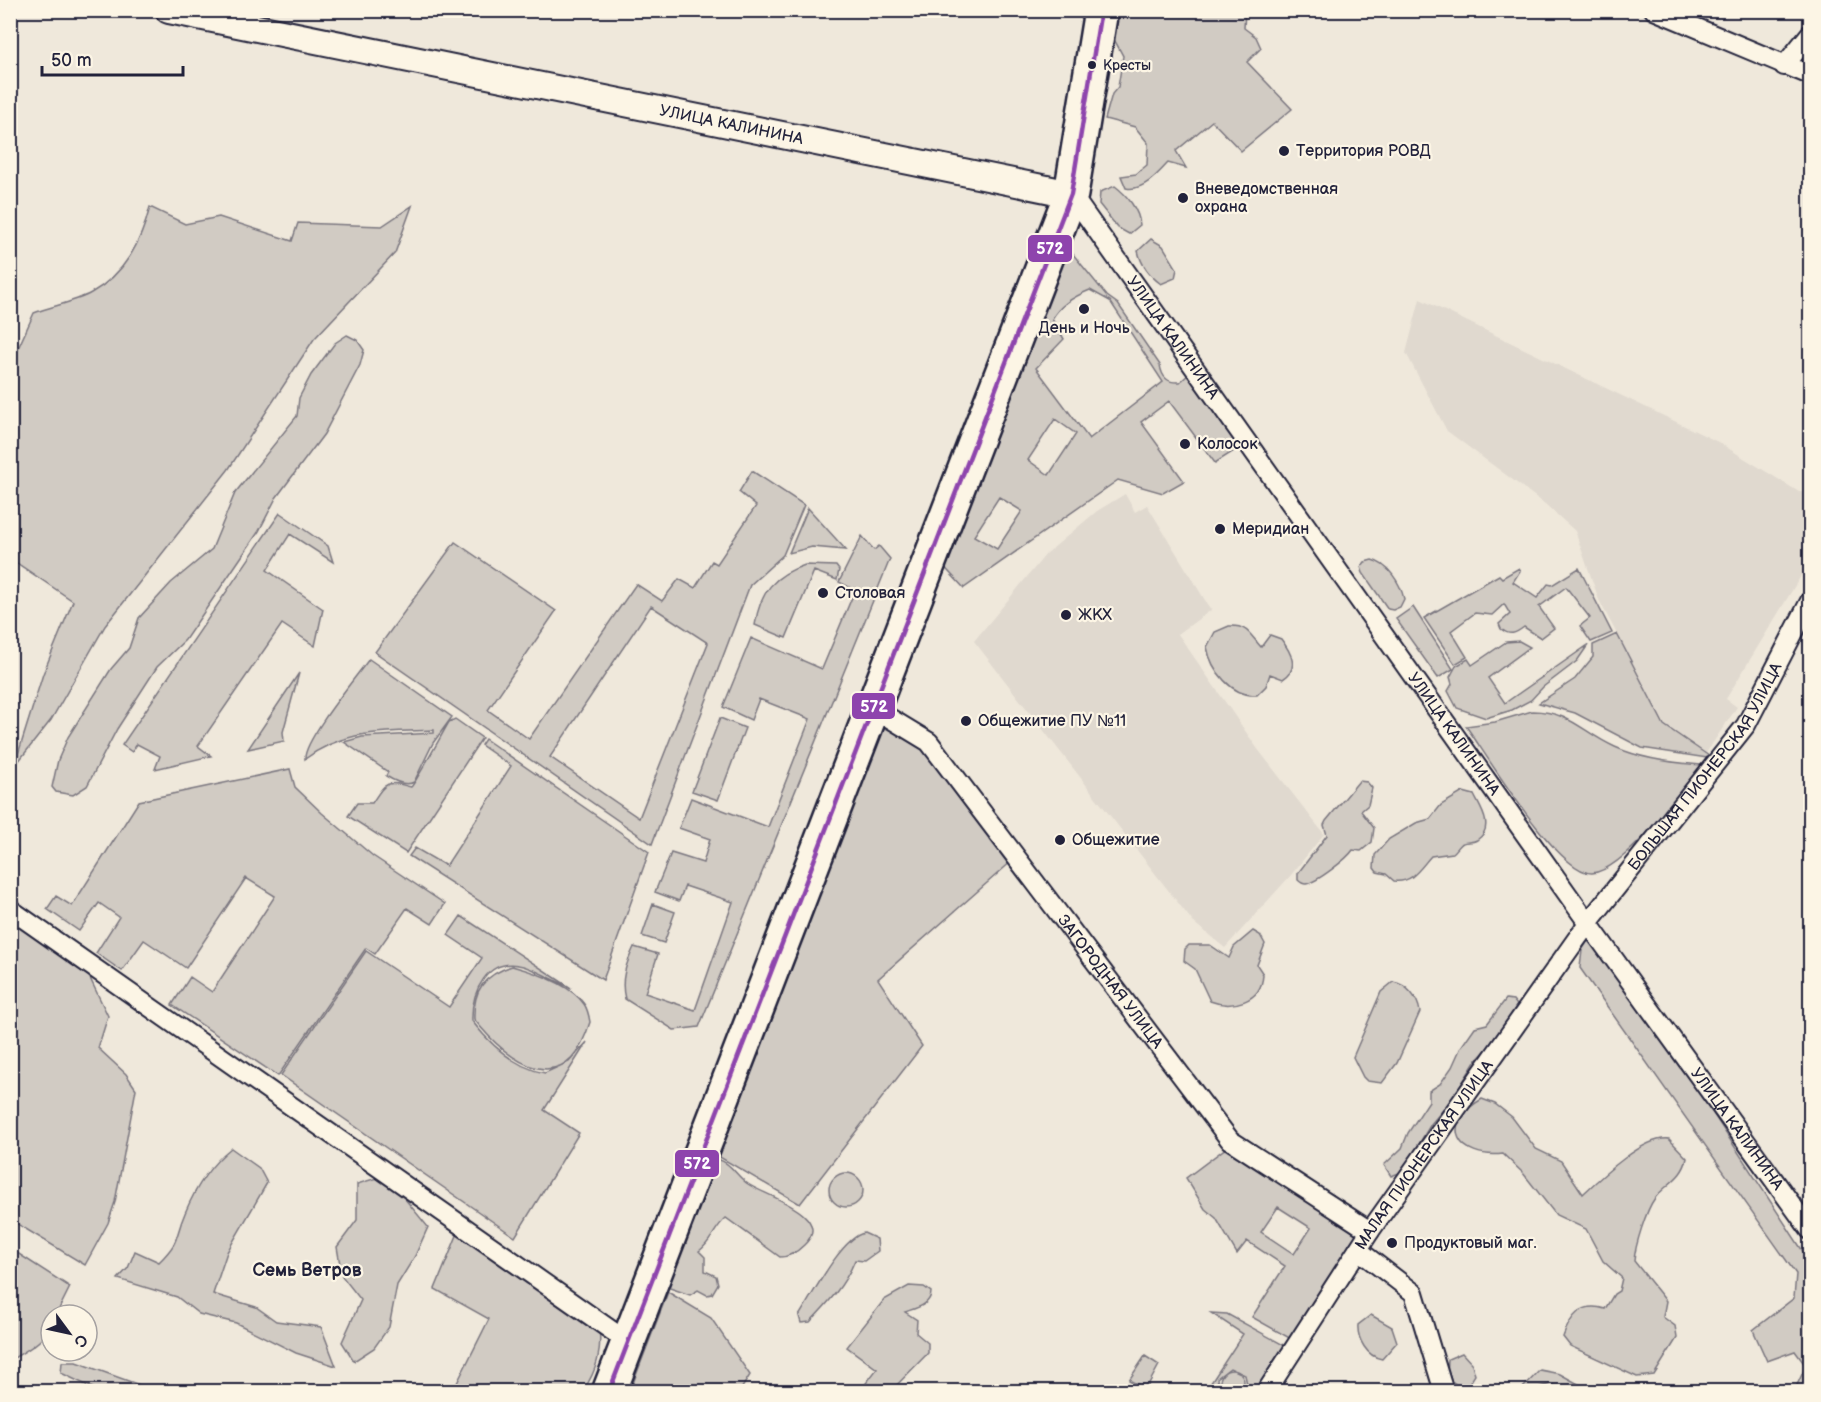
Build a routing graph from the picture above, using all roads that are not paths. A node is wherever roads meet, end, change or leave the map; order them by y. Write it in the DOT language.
graph roads {
  1 [pos="169,10"];
  2 [pos="1101,10"];
  3 [pos="1654,10"];
  4 [pos="1810,34"];
  5 [pos="1784,66"];
  6 [pos="1810,75"];
  7 [pos="1071,194"];
  8 [pos="1810,601"];
  9 [pos="873,708"];
  10 [pos="10,909"];
  11 [pos="1588,923"];
  12 [pos="1810,1230"];
  13 [pos="1370,1231"];
  14 [pos="1358,1250"];
  15 [pos="628,1342"];
  16 [pos="609,1392"];
  17 [pos="1266,1392"];
  18 [pos="1444,1392"];
  1 -- 7 [label="main road, УЛИЦА КАЛИНИНА"];
  2 -- 7 [label="highway"];
  3 -- 5 [label="street"];
  4 -- 5 [label="street"];
  5 -- 6 [label="street"];
  7 -- 9 [label="highway"];
  7 -- 11 [label="street, УЛИЦА КАЛИНИНА"];
  8 -- 11 [label="street, БОЛЬШАЯ ПИОНЕРСКАЯ УЛИЦА"];
  9 -- 13 [label="street, ЗАГОРОДНАЯ УЛИЦА"];
  9 -- 15 [label="highway"];
  10 -- 15 [label="street"];
  11 -- 12 [label="street, УЛИЦА КАЛИНИНА"];
  11 -- 13 [label="street, МАЛАЯ ПИОНЕРСКАЯ УЛИЦА"];
  13 -- 14 [label="street, МАЛАЯ ПИОНЕРСКАЯ УЛИЦА"];
  14 -- 17 [label="street, МАЛАЯ ПИОНЕРСКАЯ УЛИЦА"];
  14 -- 18 [label="street"];
  15 -- 16 [label="highway"];
}
